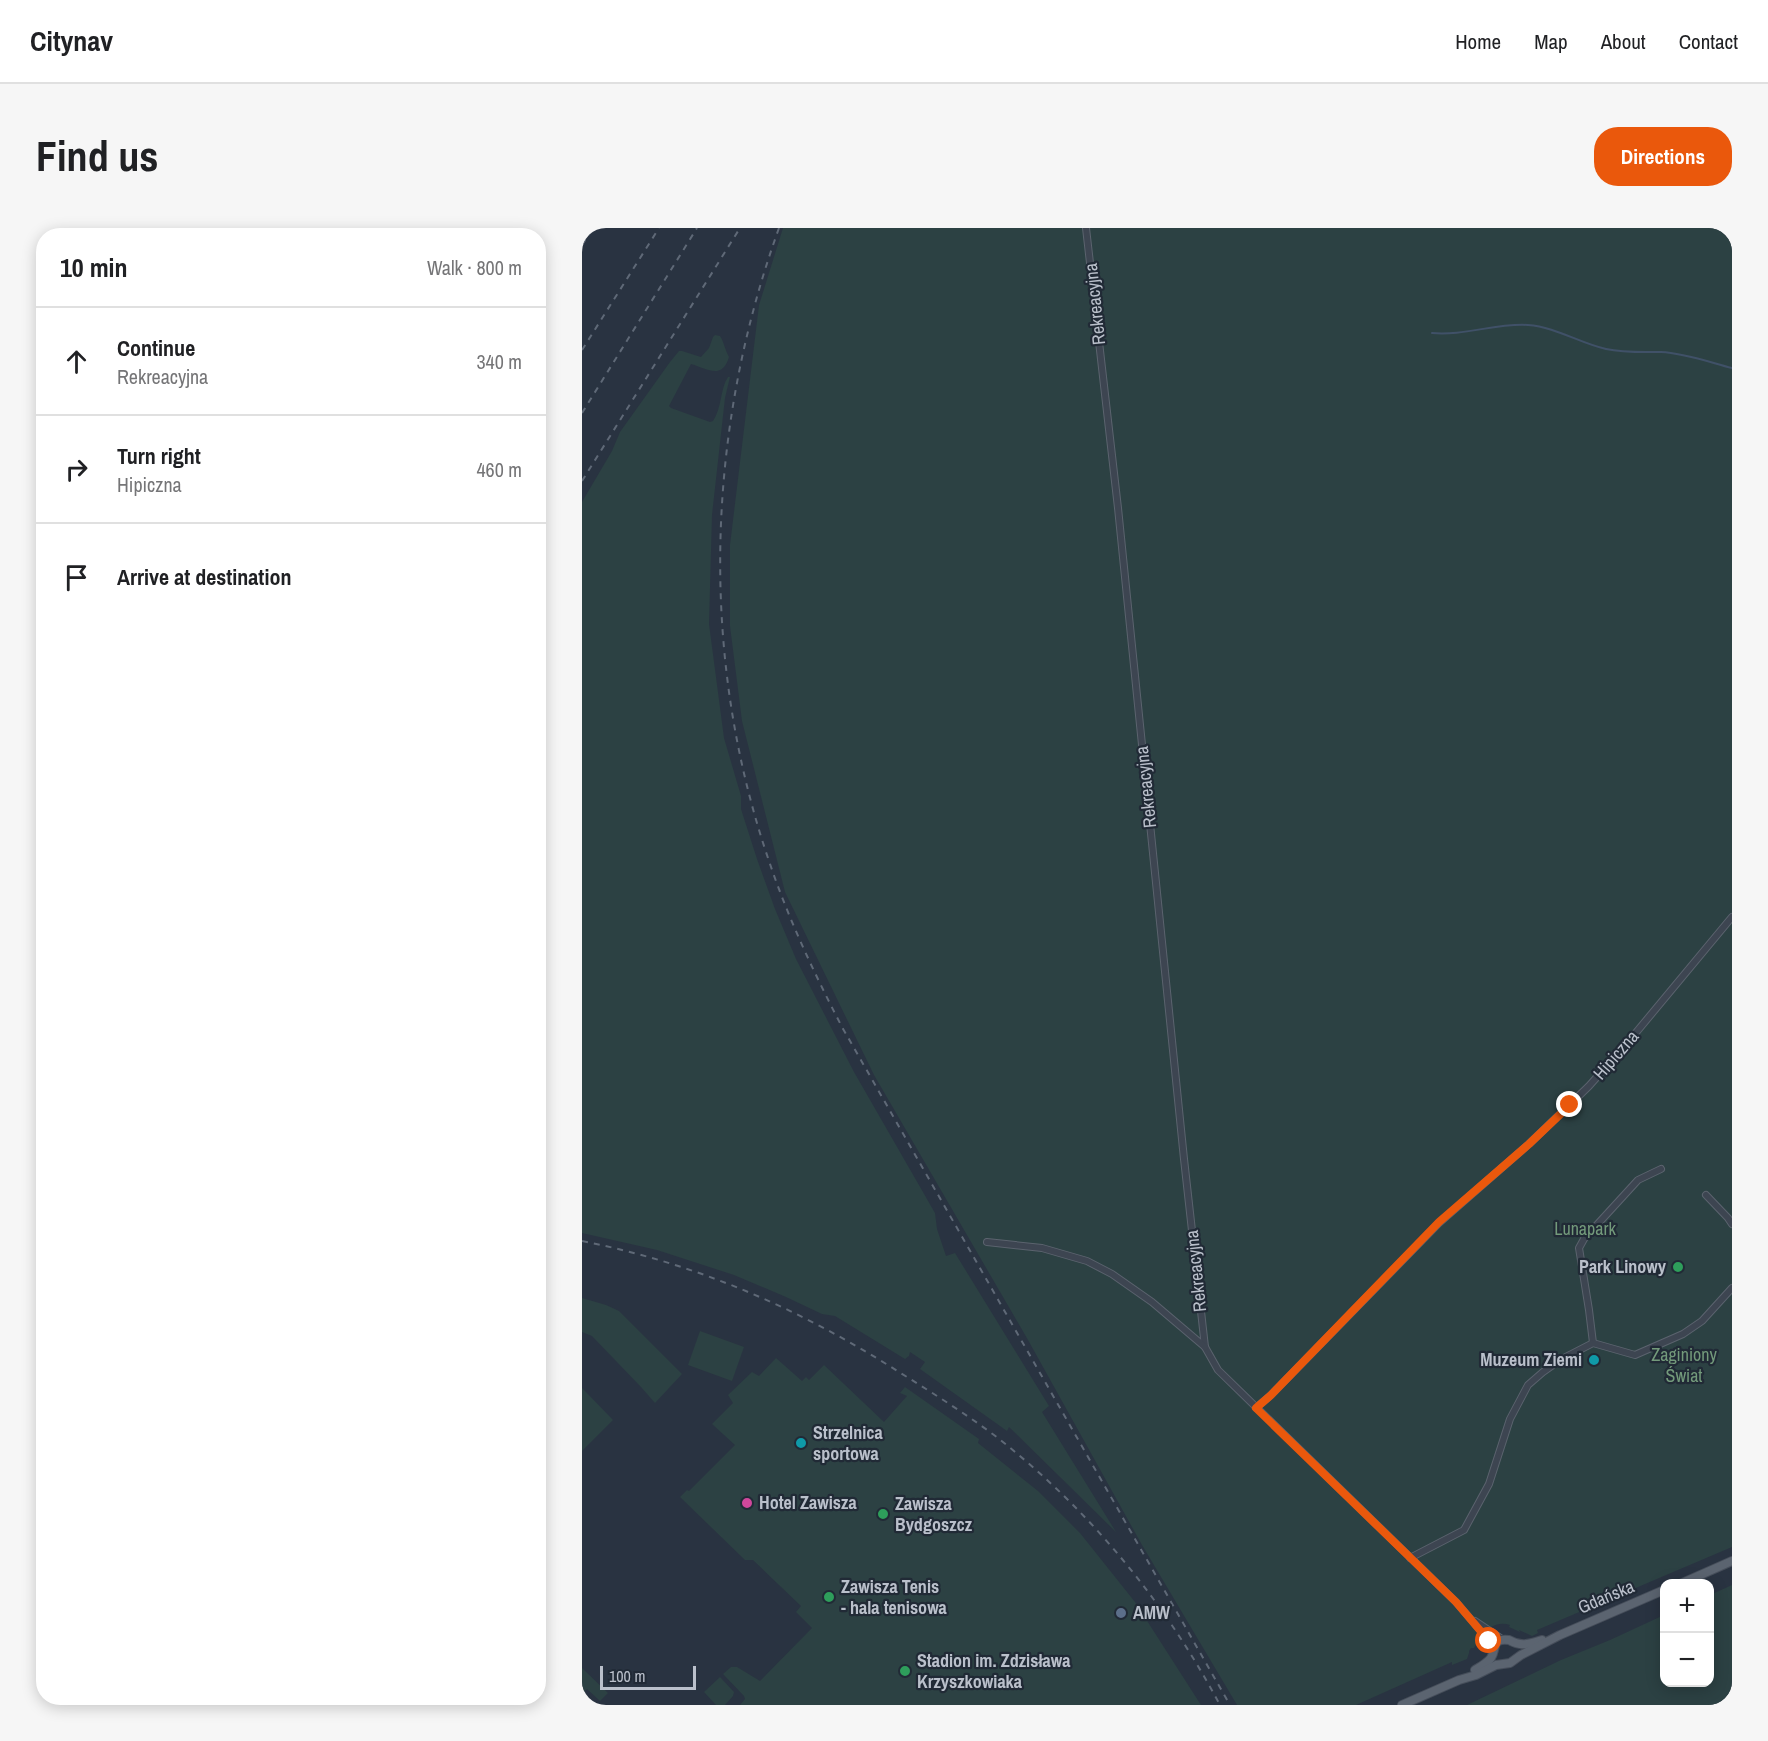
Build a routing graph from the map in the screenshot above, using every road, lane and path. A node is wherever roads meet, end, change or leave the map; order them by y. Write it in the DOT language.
graph roads {
  1 [pos="1086,228"];
  2 [pos="1732,917"];
  3 [pos="1661,1169"];
  4 [pos="1706,1195"];
  5 [pos="1732,1224"];
  6 [pos="987,1242"];
  7 [pos="1732,1288"];
  8 [pos="1593,1343"];
  9 [pos="1205,1347"];
  10 [pos="1256,1408"];
  11 [pos="1410,1558"];
  12 [pos="1732,1561"];
  13 [pos="1691,1579"];
  14 [pos="1660,1592"];
  15 [pos="1471,1618"];
  16 [pos="1560,1635"];
  17 [pos="1502,1639"];
  18 [pos="1515,1644"];
  19 [pos="1493,1651"];
  20 [pos="1516,1657"];
  21 [pos="1502,1664"];
  22 [pos="1459,1680"];
  23 [pos="1422,1701"];
  24 [pos="1402,1705"];
  1 -- 9 [label="street, Rekreacyjna"];
  2 -- 10 [label="street, Hipiczna"];
  3 -- 8 [label="street"];
  4 -- 5 [label="street"];
  6 -- 9 [label="street, Rekreacyjna"];
  7 -- 8 [label="street"];
  8 -- 11 [label="street"];
  9 -- 10 [label="street, Rekreacyjna"];
  10 -- 11 [label="street, Rekreacyjna"];
  11 -- 15 [label="street, Rekreacyjna"];
  12 -- 13 [label="main road"];
  14 -- 16 [label="main road, Gdańska"];
  15 -- 17 [label="street, Rekreacyjna"];
  15 -- 19 [label="street, Rekreacyjna"];
  16 -- 18 [label="main road, Gdańska"];
  16 -- 20 [label="main road, Gdańska"];
  17 -- 18 [label="main road"];
  17 -- 19 [label="main road"];
  18 -- 20 [label="main road"];
  19 -- 21 [label="main road"];
  19 -- 22 [label="main road"];
  20 -- 21 [label="main road"];
  21 -- 22 [label="main road"];
  22 -- 23 [label="main road"];
  23 -- 24 [label="main road"];
}
